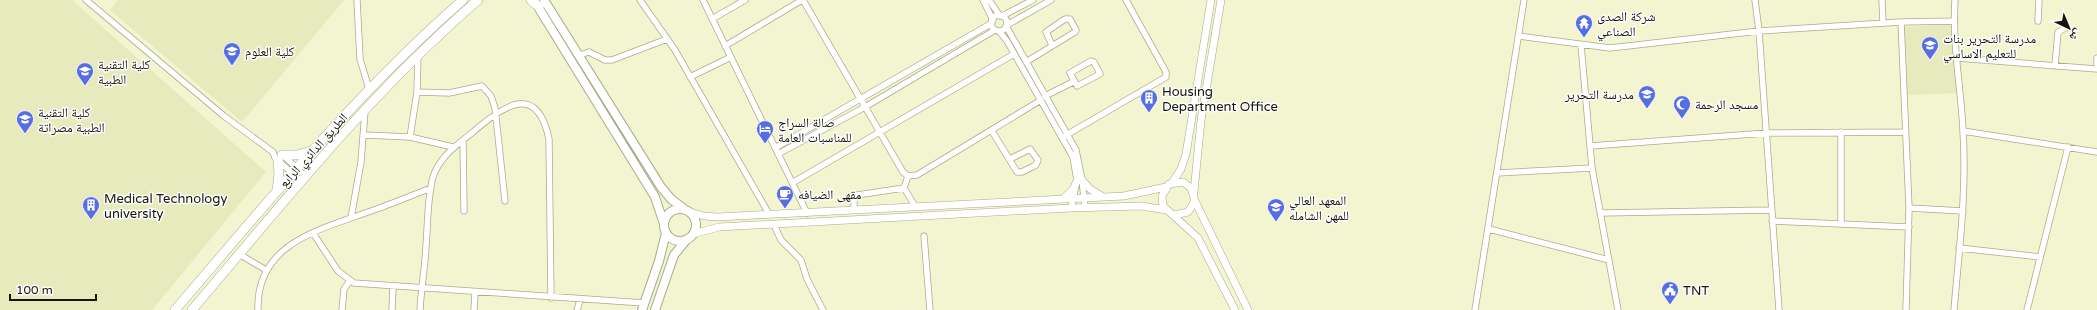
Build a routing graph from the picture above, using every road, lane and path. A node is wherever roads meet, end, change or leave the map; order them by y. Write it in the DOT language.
graph roads {
  1 [pos="86,0"];
  2 [pos="356,0"];
  3 [pos="462,0"];
  4 [pos="478,0"];
  5 [pos="640,0"];
  6 [pos="703,0"];
  7 [pos="745,0"];
  8 [pos="802,0"];
  9 [pos="982,0"];
  10 [pos="989,0"];
  11 [pos="1033,0"];
  12 [pos="1051,0"];
  13 [pos="1126,0"];
  14 [pos="1211,0"];
  15 [pos="1221,0"];
  16 [pos="1524,0"];
  17 [pos="1755,0"];
  18 [pos="1882,0"];
  19 [pos="1955,0"];
  20 [pos="2039,0"];
  21 [pos="537,2"];
  22 [pos="1001,16"];
  23 [pos="712,19"];
  24 [pos="992,21"];
  25 [pos="1954,21"];
  26 [pos="2038,21"];
  27 [pos="1901,22"];
  28 [pos="1882,23"];
  29 [pos="1007,25"];
  30 [pos="2067,27"];
  31 [pos="997,30"];
  32 [pos="1759,30"];
  33 [pos="1519,36"];
  34 [pos="668,39"];
  35 [pos="1052,45"];
  36 [pos="1581,45"];
  37 [pos="725,46"];
  38 [pos="1014,54"];
  39 [pos="418,55"];
  40 [pos="580,55"];
  41 [pos="731,57"];
  42 [pos="1957,58"];
  43 [pos="2097,58"];
  44 [pos="1026,62"];
  45 [pos="2055,66"];
  46 [pos="2097,69"];
  47 [pos="690,77"];
  48 [pos="1073,82"];
  49 [pos="369,89"];
  50 [pos="417,92"];
  51 [pos="1043,98"];
  52 [pos="861,100"];
  53 [pos="865,107"];
  54 [pos="365,110"];
  55 [pos="495,114"];
  56 [pos="992,131"];
  57 [pos="1963,131"];
  58 [pos="879,132"];
  59 [pos="1841,132"];
  60 [pos="1905,132"];
  61 [pos="1767,133"];
  62 [pos="364,134"];
  63 [pos="1066,136"];
  64 [pos="410,138"];
  65 [pos="463,140"];
  66 [pos="1590,146"];
  67 [pos="453,147"];
  68 [pos="2068,147"];
  69 [pos="311,151"];
  70 [pos="777,151"];
  71 [pos="2097,152"];
  72 [pos="277,156"];
  73 [pos="1010,159"];
  74 [pos="1592,168"];
  75 [pos="294,170"];
  76 [pos="1497,173"];
  77 [pos="908,176"];
  78 [pos="303,178"];
  79 [pos="1079,181"];
  80 [pos="792,183"];
  81 [pos="1169,185"];
  82 [pos="431,188"];
  83 [pos="904,188"];
  84 [pos="277,191"];
  85 [pos="1194,193"];
  86 [pos="1103,197"];
  87 [pos="1064,198"];
  88 [pos="1074,198"];
  89 [pos="1084,198"];
  90 [pos="505,201"];
  91 [pos="1195,201"];
  92 [pos="923,205"];
  93 [pos="915,206"];
  94 [pos="1071,208"];
  95 [pos="1085,208"];
  96 [pos="1909,208"];
  97 [pos="854,209"];
  98 [pos="1166,210"];
  99 [pos="1771,210"];
  100 [pos="464,211"];
  101 [pos="687,211"];
  102 [pos="1963,212"];
  103 [pos="807,213"];
  104 [pos="1601,213"];
  105 [pos="769,214"];
  106 [pos="1174,215"];
  107 [pos="923,217"];
  108 [pos="351,218"];
  109 [pos="1772,221"];
  110 [pos="664,224"];
  111 [pos="1841,224"];
  112 [pos="774,225"];
  113 [pos="1909,227"];
  114 [pos="1489,229"];
  115 [pos="313,233"];
  116 [pos="666,234"];
  117 [pos="924,236"];
  118 [pos="690,237"];
  119 [pos="1959,248"];
  120 [pos="239,254"];
  121 [pos="2040,257"];
  122 [pos="1609,260"];
  123 [pos="266,270"];
  124 [pos="350,281"];
  125 [pos="393,287"];
  126 [pos="421,288"];
  127 [pos="474,293"];
  128 [pos="551,298"];
  129 [pos="580,300"];
  130 [pos="643,307"];
  131 [pos="175,310"];
  132 [pos="192,310"];
  133 [pos="258,310"];
  134 [pos="342,310"];
  135 [pos="392,310"];
  136 [pos="420,310"];
  137 [pos="474,310"];
  138 [pos="577,310"];
  139 [pos="655,310"];
  140 [pos="823,310"];
  141 [pos="930,310"];
  142 [pos="1235,310"];
  143 [pos="1248,310"];
  144 [pos="1475,310"];
  145 [pos="1618,310"];
  146 [pos="1779,310"];
  147 [pos="1906,310"];
  148 [pos="1954,310"];
  149 [pos="2027,310"];
  1 -- 72 [label="street"];
  2 -- 49 [label="street"];
  3 -- 49 [label="main road, الطريق الدائري الرابع"];
  4 -- 39 [label="main road, الطريق الدائري الرابع"];
  5 -- 34 [label="street"];
  6 -- 23 [label="street"];
  7 -- 23 [label="street"];
  8 -- 37 [label="street"];
  8 -- 52 [label="street"];
  9 -- 24 [label="street"];
  10 -- 22 [label="street"];
  11 -- 22 [label="street"];
  12 -- 29 [label="street"];
  13 -- 63 [label="street"];
  14 -- 81 [label="street"];
  15 -- 85 [label="street"];
  16 -- 33 [label="street"];
  17 -- 32 [label="street"];
  18 -- 28 [label="street"];
  19 -- 25 [label="street"];
  20 -- 26 [label="street"];
  21 -- 40 [label="main road"];
  21 -- 110 [label="main road"];
  22 -- 24 [label="street"];
  22 -- 29 [label="street"];
  23 -- 37 [label="street"];
  24 -- 31 [label="street"];
  24 -- 52 [label="street"];
  25 -- 27 [label="street"];
  25 -- 42 [label="street"];
  27 -- 28 [label="street"];
  27 -- 60 [label="street"];
  28 -- 32 [label="street"];
  29 -- 31 [label="street"];
  29 -- 44 [label="street"];
  30 -- 45 [label="street"];
  31 -- 38 [label="street"];
  31 -- 53 [label="street"];
  32 -- 36 [label="street"];
  32 -- 61 [label="street"];
  33 -- 36 [label="street"];
  33 -- 76 [label="street"];
  34 -- 40 [label="street"];
  34 -- 47 [label="street"];
  35 -- 35 [label="street"];
  35 -- 44 [label="street"];
  36 -- 66 [label="street"];
  37 -- 41 [label="street"];
  38 -- 51 [label="street"];
  38 -- 58 [label="street"];
  39 -- 50 [label="street"];
  39 -- 54 [label="main road, الطريق الدائري الرابع"];
  40 -- 101 [label="main road"];
  41 -- 47 [label="street"];
  41 -- 70 [label="street"];
  42 -- 45 [label="street"];
  42 -- 57 [label="street"];
  43 -- 46 [label="street"];
  44 -- 51 [label="street"];
  45 -- 46 [label="street"];
  47 -- 105 [label="street"];
  48 -- 48 [label="street"];
  48 -- 51 [label="street"];
  49 -- 69 [label="main road, الطريق الدائري الرابع"];
  50 -- 55 [label="street"];
  50 -- 64 [label="street"];
  51 -- 56 [label="street"];
  51 -- 63 [label="street"];
  52 -- 53 [label="street"];
  52 -- 70 [label="street"];
  53 -- 58 [label="street"];
  53 -- 70 [label="street"];
  54 -- 62 [label="street"];
  54 -- 78 [label="main road, الطريق الدائري الرابع"];
  55 -- 65 [label="street"];
  55 -- 90 [label="street"];
  55 -- 128 [label="street"];
  56 -- 73 [label="street"];
  56 -- 77 [label="street"];
  57 -- 68 [label="street"];
  57 -- 102 [label="street"];
  58 -- 77 [label="street"];
  58 -- 80 [label="street"];
  59 -- 60 [label="street"];
  59 -- 61 [label="street"];
  59 -- 111 [label="street"];
  60 -- 96 [label="street"];
  61 -- 66 [label="street"];
  61 -- 99 [label="street"];
  62 -- 64 [label="street"];
  62 -- 108 [label="street"];
  63 -- 79 [label="street"];
  64 -- 67 [label="street"];
  65 -- 67 [label="street"];
  65 -- 100 [label="street"];
  66 -- 74 [label="street"];
  67 -- 82 [label="street"];
  68 -- 71 [label="street"];
  68 -- 121 [label="street"];
  69 -- 72 [label="main road"];
  69 -- 75 [label="main road, الطريق الدائري الرابع"];
  70 -- 80 [label="street"];
  72 -- 75 [label="street"];
  72 -- 84 [label="main road"];
  73 -- 73 [label="street"];
  74 -- 76 [label="street"];
  74 -- 104 [label="street"];
  75 -- 78 [label="street"];
  75 -- 84 [label="main road, الطريق الدائري الرابع"];
  76 -- 114 [label="street"];
  77 -- 83 [label="street"];
  78 -- 120 [label="main road, الطريق الدائري الرابع"];
  79 -- 86 [label="street"];
  79 -- 87 [label="street"];
  79 -- 88 [label="street"];
  79 -- 89 [label="street"];
  80 -- 103 [label="street"];
  81 -- 85 [label="street"];
  81 -- 86 [label="street"];
  81 -- 98 [label="street"];
  82 -- 108 [label="street"];
  82 -- 126 [label="street"];
  83 -- 93 [label="street"];
  83 -- 97 [label="street"];
  84 -- 131 [label="main road, الطريق الدائري الرابع"];
  85 -- 91 [label="street"];
  86 -- 89 [label="street"];
  87 -- 88 [label="street"];
  87 -- 92 [label="street"];
  88 -- 89 [label="street"];
  88 -- 94 [label="street"];
  89 -- 95 [label="street"];
  91 -- 106 [label="street"];
  91 -- 143 [label="street"];
  92 -- 93 [label="street"];
  92 -- 107 [label="street"];
  93 -- 97 [label="street"];
  94 -- 95 [label="street"];
  94 -- 107 [label="street"];
  95 -- 98 [label="street"];
  96 -- 102 [label="street"];
  96 -- 113 [label="street"];
  97 -- 103 [label="street"];
  98 -- 106 [label="street"];
  99 -- 104 [label="street"];
  99 -- 109 [label="street"];
  101 -- 105 [label="street"];
  101 -- 110 [label="main road"];
  101 -- 118 [label="main road"];
  102 -- 119 [label="street"];
  103 -- 105 [label="street"];
  104 -- 122 [label="street"];
  106 -- 142 [label="street"];
  107 -- 112 [label="street"];
  108 -- 115 [label="street"];
  109 -- 111 [label="street"];
  109 -- 146 [label="street"];
  110 -- 116 [label="main road"];
  111 -- 113 [label="street"];
  112 -- 118 [label="street"];
  112 -- 140 [label="street"];
  113 -- 147 [label="street"];
  114 -- 122 [label="street"];
  114 -- 144 [label="street"];
  115 -- 123 [label="street"];
  115 -- 124 [label="street"];
  116 -- 118 [label="main road"];
  116 -- 130 [label="main road"];
  117 -- 141 [label="street"];
  118 -- 139 [label="main road"];
  119 -- 121 [label="street"];
  119 -- 148 [label="street"];
  120 -- 123 [label="street"];
  120 -- 132 [label="main road, الطريق الدائري الرابع"];
  121 -- 149 [label="street"];
  122 -- 145 [label="street"];
  123 -- 133 [label="street"];
  124 -- 125 [label="street"];
  124 -- 134 [label="street"];
  125 -- 126 [label="street"];
  125 -- 135 [label="street"];
  126 -- 127 [label="street"];
  126 -- 136 [label="street"];
  127 -- 128 [label="street"];
  127 -- 137 [label="street"];
  128 -- 129 [label="street"];
  129 -- 130 [label="street"];
  129 -- 138 [label="street"];
}
